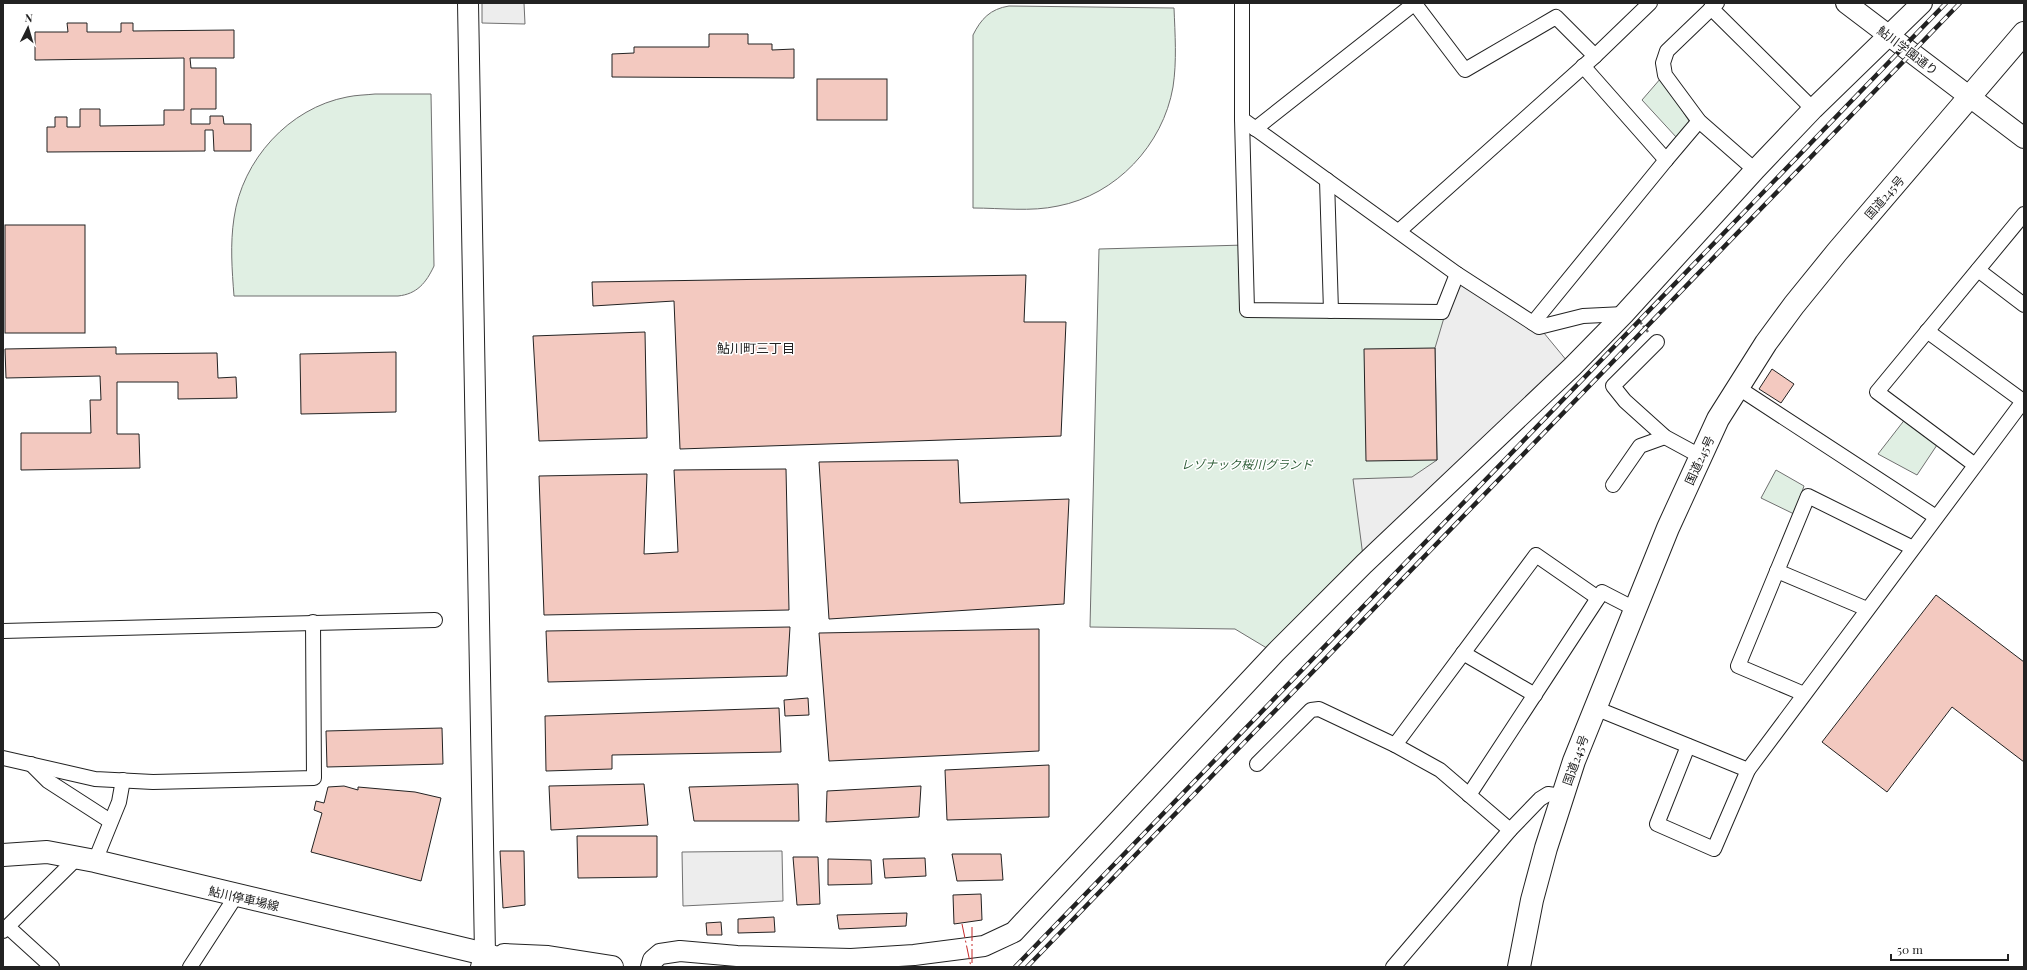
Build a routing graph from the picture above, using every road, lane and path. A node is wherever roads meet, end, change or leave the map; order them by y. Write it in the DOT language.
graph roads {
  1 [pos="468,3"];
  2 [pos="1242,3"];
  3 [pos="1415,3"];
  4 [pos="1650,3"];
  5 [pos="1846,3"];
  6 [pos="1922,3"];
  7 [pos="1714,6"];
  8 [pos="2024,33"];
  9 [pos="1889,35"];
  10 [pos="1595,56"];
  11 [pos="1583,66"];
  12 [pos="1970,97"];
  13 [pos="1813,109"];
  14 [pos="1242,119"];
  15 [pos="1699,122"];
  16 [pos="1255,129"];
  17 [pos="2024,138"];
  18 [pos="1666,160"];
  19 [pos="1755,170"];
  20 [pos="1327,180"];
  21 [pos="2024,214"];
  22 [pos="1399,231"];
  23 [pos="1978,270"];
  24 [pos="1457,274"];
  25 [pos="2024,305"];
  26 [pos="1331,311"];
  27 [pos="1624,314"];
  28 [pos="1533,324"];
  29 [pos="1927,331"];
  30 [pos="1657,342"];
  31 [pos="1737,387"];
  32 [pos="2023,401"];
  33 [pos="1665,437"];
  34 [pos="1700,456"];
  35 [pos="1975,465"];
  36 [pos="1613,485"];
  37 [pos="1936,517"];
  38 [pos="1913,548"];
  39 [pos="1777,571"];
  40 [pos="1598,598"];
  41 [pos="1635,609"];
  42 [pos="1867,609"];
  43 [pos="435,620"];
  44 [pos="313,622"];
  45 [pos="3,631"];
  46 [pos="1463,653"];
  47 [pos="1804,694"];
  48 [pos="1534,695"];
  49 [pos="1595,708"];
  50 [pos="1395,745"];
  51 [pos="1688,746"];
  52 [pos="3,758"];
  53 [pos="31,764"];
  54 [pos="1257,764"];
  55 [pos="1748,770"];
  56 [pos="123,780"];
  57 [pos="1469,795"];
  58 [pos="1562,796"];
  59 [pos="110,820"];
  60 [pos="1510,830"];
  61 [pos="3,856"];
  62 [pos="86,859"];
  63 [pos="236,896"];
  64 [pos="5,929"];
  65 [pos="483,961"];
  66 [pos="915,961"];
  67 [pos="52,967"];
  68 [pos="190,967"];
  69 [pos="522,967"];
  70 [pos="612,967"];
  71 [pos="651,967"];
  72 [pos="1393,967"];
  73 [pos="1519,967"];
  1 -- 65 [label="street"];
  2 -- 14 [label="street"];
  3 -- 10 [label="street"];
  3 -- 16 [label="street"];
  4 -- 10 [label="street"];
  5 -- 9 [label="street, 鮎川学園通り"];
  6 -- 9 [label="street"];
  7 -- 13 [label="street"];
  7 -- 15 [label="street"];
  8 -- 12 [label="main road, 国道245号"];
  9 -- 12 [label="street, 鮎川学園通り"];
  9 -- 13 [label="street"];
  10 -- 11 [label="street"];
  11 -- 18 [label="street"];
  11 -- 22 [label="street"];
  12 -- 17 [label="street, 鮎川学園通り"];
  12 -- 31 [label="main road, 国道245号"];
  13 -- 19 [label="street"];
  14 -- 16 [label="street"];
  14 -- 26 [label="street"];
  15 -- 18 [label="street"];
  15 -- 19 [label="street"];
  16 -- 20 [label="street"];
  18 -- 28 [label="street"];
  19 -- 27 [label="street"];
  20 -- 22 [label="street"];
  20 -- 26 [label="street"];
  21 -- 23 [label="street"];
  22 -- 24 [label="street"];
  23 -- 25 [label="street"];
  23 -- 29 [label="street"];
  24 -- 26 [label="street"];
  24 -- 28 [label="street"];
  27 -- 28 [label="street"];
  27 -- 30 [label="path"];
  27 -- 66 [label="street"];
  29 -- 32 [label="street"];
  29 -- 35 [label="street"];
  30 -- 33 [label="street"];
  31 -- 34 [label="main road, 国道245号"];
  31 -- 37 [label="street"];
  32 -- 35 [label="street"];
  33 -- 34 [label="street"];
  33 -- 36 [label="street"];
  34 -- 41 [label="main road, 国道245号"];
  35 -- 37 [label="street"];
  37 -- 38 [label="street"];
  38 -- 39 [label="street"];
  38 -- 42 [label="street"];
  39 -- 42 [label="street"];
  39 -- 47 [label="street"];
  40 -- 41 [label="street"];
  40 -- 46 [label="street"];
  40 -- 48 [label="street"];
  41 -- 49 [label="main road, 国道245号"];
  42 -- 47 [label="street"];
  43 -- 44 [label="street"];
  44 -- 45 [label="street"];
  44 -- 56 [label="street"];
  46 -- 48 [label="street"];
  46 -- 50 [label="street"];
  47 -- 55 [label="street"];
  48 -- 57 [label="street"];
  49 -- 51 [label="street"];
  49 -- 58 [label="main road, 国道245号"];
  50 -- 54 [label="street"];
  50 -- 57 [label="street"];
  51 -- 55 [label="street"];
  51 -- 55 [label="street"];
  52 -- 53 [label="street"];
  53 -- 56 [label="street"];
  53 -- 59 [label="street"];
  56 -- 59 [label="street"];
  57 -- 60 [label="street"];
  58 -- 60 [label="street"];
  58 -- 73 [label="main road, 国道245号"];
  59 -- 62 [label="street"];
  60 -- 72 [label="street"];
  61 -- 62 [label="main road, 鮎川停車場線"];
  62 -- 63 [label="main road, 鮎川停車場線"];
  62 -- 64 [label="street"];
  63 -- 65 [label="main road, 鮎川停車場線"];
  63 -- 68 [label="street"];
  64 -- 67 [label="street"];
  65 -- 69 [label="main road, 鮎川停車場線"];
  65 -- 70 [label="main road, 鮎川停車場線"];
  66 -- 71 [label="street"];
}
